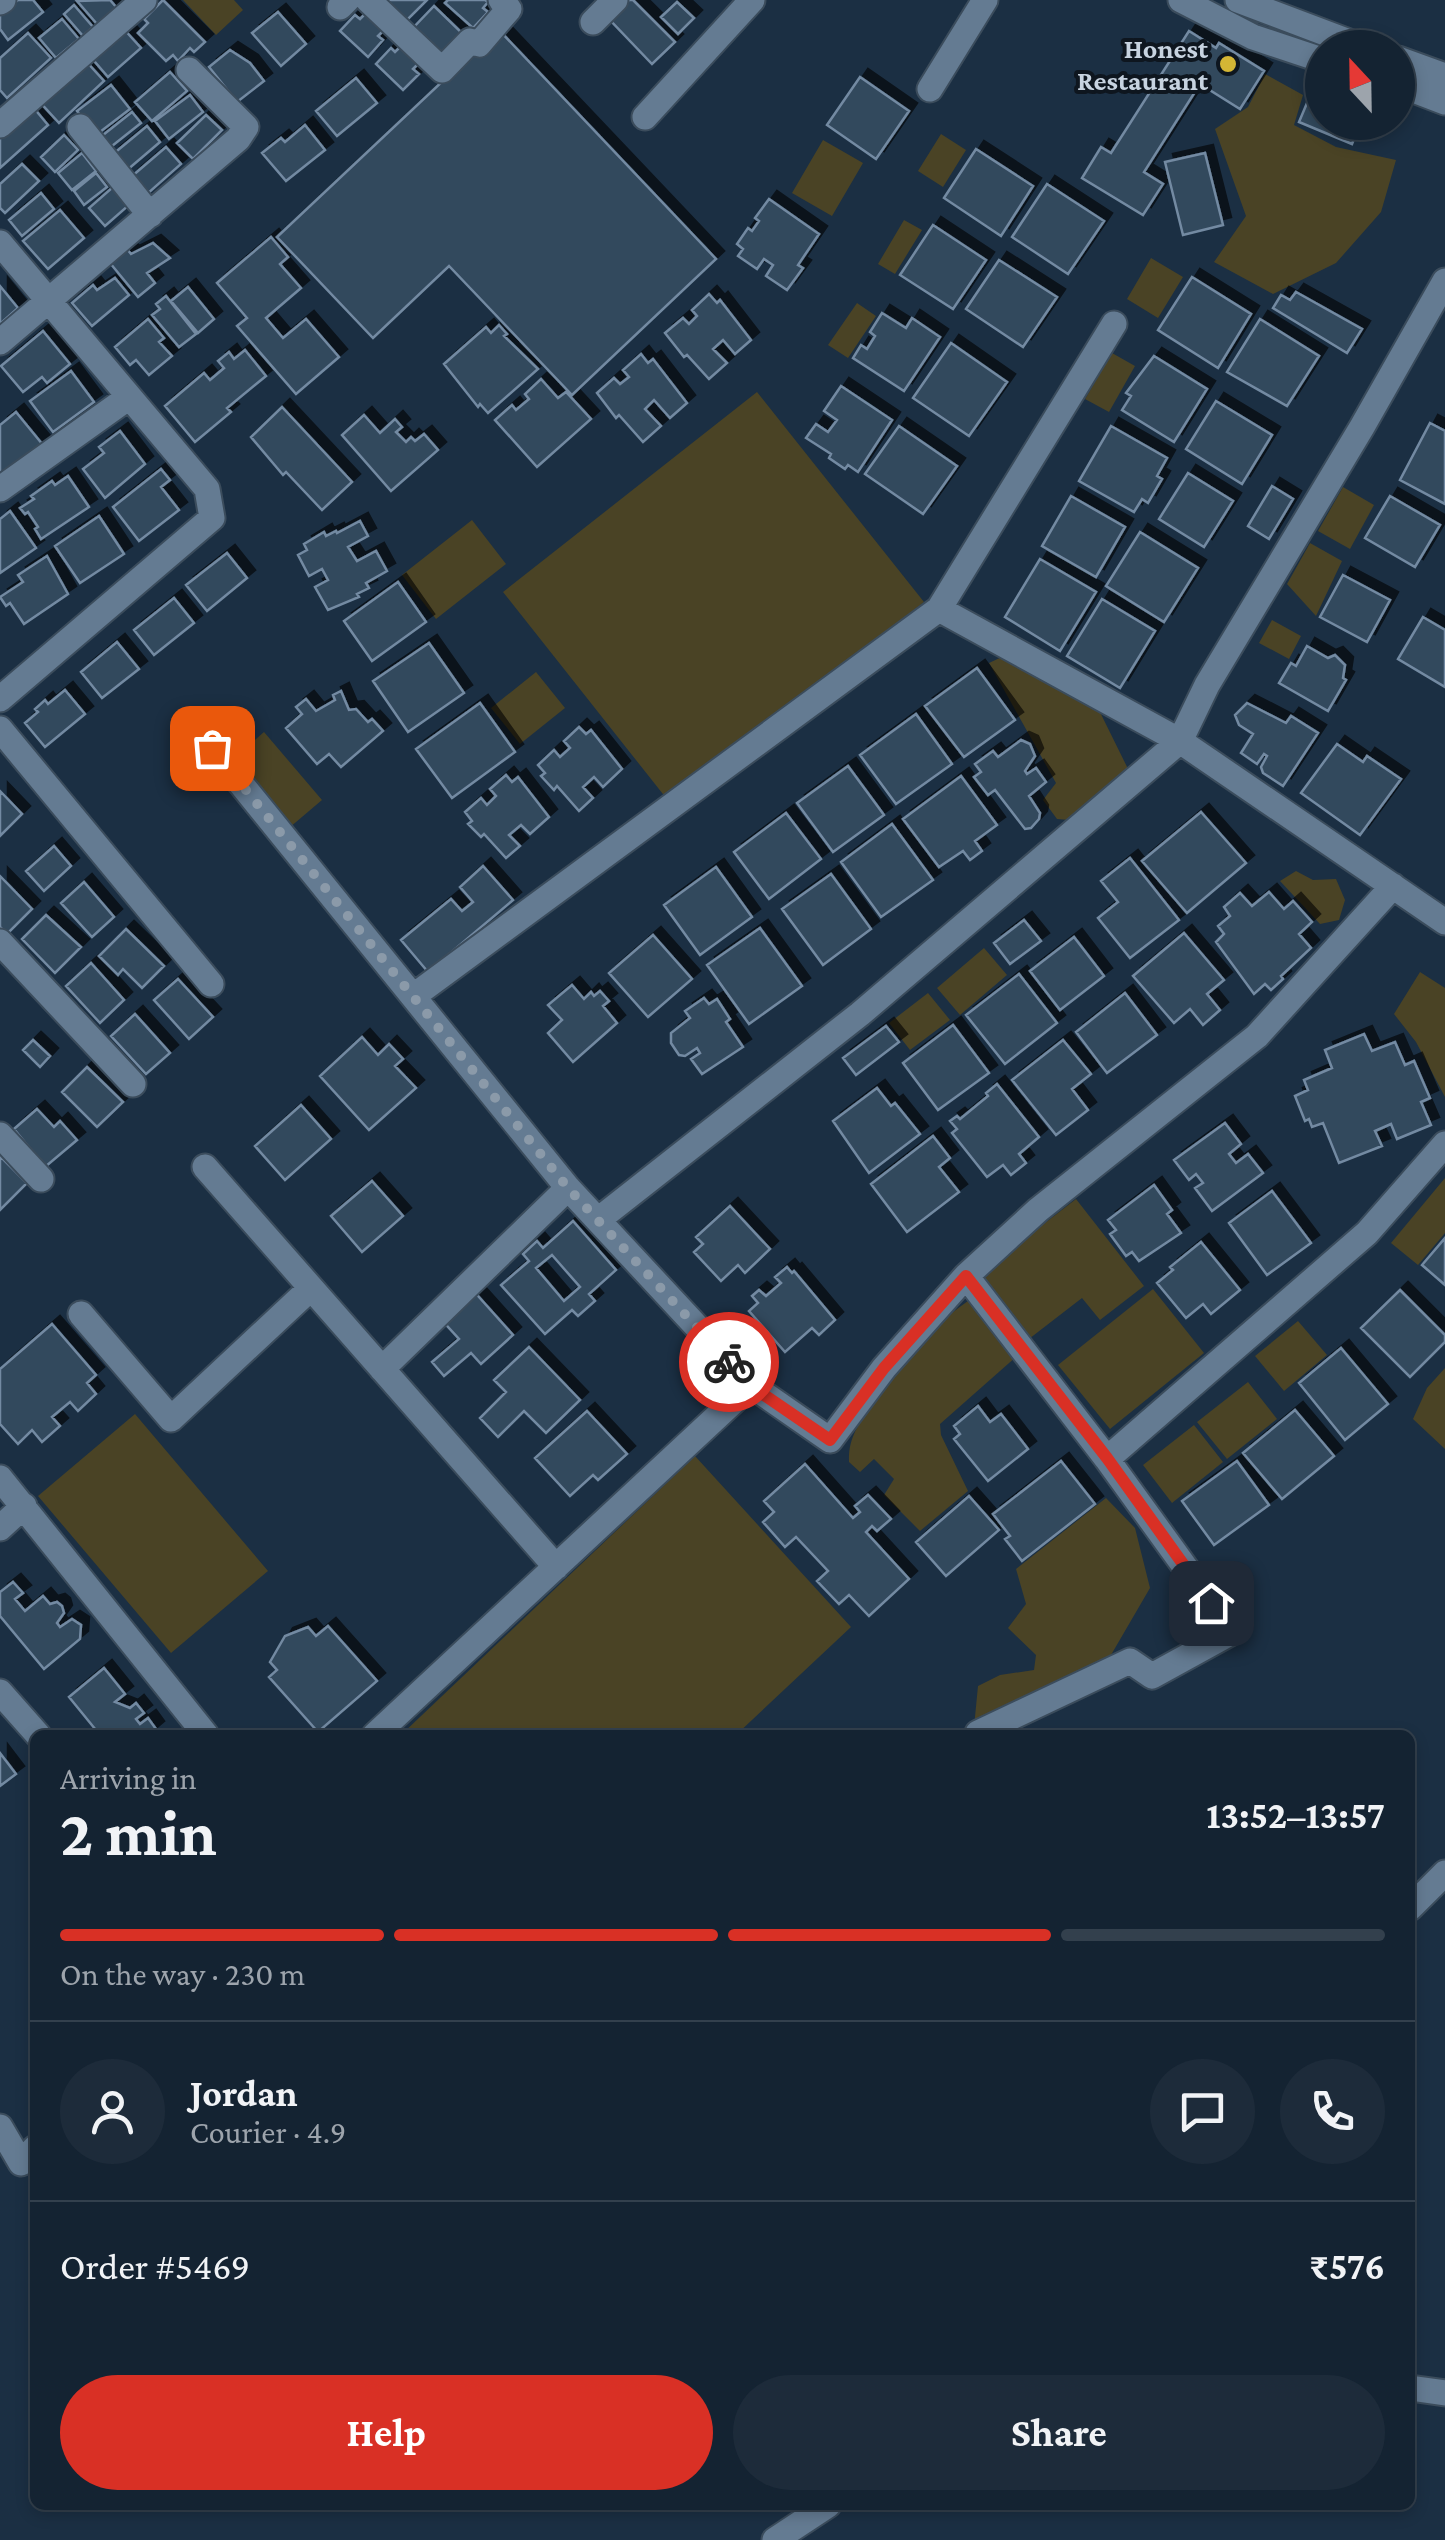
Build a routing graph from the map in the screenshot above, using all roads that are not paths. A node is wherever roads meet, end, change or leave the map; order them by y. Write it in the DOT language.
graph roads {
  1 [pos="144,0"];
  2 [pos="368,0"];
  3 [pos="500,0"];
  4 [pos="615,0"];
  5 [pos="752,0"];
  6 [pos="985,0"];
  7 [pos="1181,0"];
  8 [pos="1238,0"];
  9 [pos="1261,6"];
  10 [pos="594,22"];
  11 [pos="1320,30"];
  12 [pos="1253,37"];
  13 [pos="1305,54"];
  14 [pos="1415,65"];
  15 [pos="189,70"];
  16 [pos="1445,76"];
  17 [pos="930,89"];
  18 [pos="1415,91"];
  19 [pos="1445,102"];
  20 [pos="645,117"];
  21 [pos="0,125"];
  22 [pos="80,126"];
  23 [pos="150,215"];
  24 [pos="0,243"];
  25 [pos="1445,281"];
  26 [pos="48,301"];
  27 [pos="1114,324"];
  28 [pos="0,342"];
  29 [pos="130,397"];
  30 [pos="0,489"];
  31 [pos="939,609"];
  32 [pos="0,699"];
  33 [pos="3,739"];
  34 [pos="1180,741"];
  35 [pos="212,748"];
  36 [pos="1393,886"];
  37 [pos="1445,922"];
  38 [pos="0,942"];
  39 [pos="211,984"];
  40 [pos="414,996"];
  41 [pos="133,1084"];
  42 [pos="0,1134"];
  43 [pos="1445,1144"];
  44 [pos="205,1167"];
  45 [pos="41,1179"];
  46 [pos="568,1188"];
  47 [pos="598,1220"];
  48 [pos="966,1276"];
  49 [pos="310,1288"];
  50 [pos="80,1314"];
  51 [pos="382,1369"];
  52 [pos="751,1386"];
  53 [pos="1107,1458"];
  54 [pos="0,1478"];
  55 [pos="24,1506"];
  56 [pos="0,1528"];
  57 [pos="556,1567"];
  58 [pos="0,1692"];
  59 [pos="34,1730"];
  60 [pos="202,1730"];
  61 [pos="380,1730"];
  62 [pos="984,1730"];
  63 [pos="1445,1873"];
  64 [pos="1415,1903"];
  65 [pos="0,2127"];
  66 [pos="28,2155"];
  67 [pos="1415,2389"];
  68 [pos="1445,2393"];
  69 [pos="820,2510"];
  70 [pos="775,2540"];
  1 -- 21 [label="street"];
  2 -- 3 [label="street"];
  4 -- 10 [label="street"];
  5 -- 20 [label="street"];
  6 -- 17 [label="street"];
  7 -- 12 [label="street"];
  8 -- 9 [label="street"];
  9 -- 11 [label="street"];
  9 -- 12 [label="street"];
  12 -- 13 [label="street"];
  14 -- 16 [label="street"];
  15 -- 23 [label="street"];
  18 -- 19 [label="street"];
  22 -- 23 [label="street"];
  23 -- 26 [label="street"];
  24 -- 26 [label="street"];
  25 -- 34 [label="street"];
  26 -- 28 [label="street"];
  26 -- 29 [label="street"];
  27 -- 31 [label="street"];
  29 -- 30 [label="street"];
  29 -- 32 [label="street"];
  31 -- 34 [label="street"];
  31 -- 40 [label="street"];
  33 -- 39 [label="street"];
  34 -- 36 [label="street"];
  34 -- 47 [label="street"];
  35 -- 40 [label="street"];
  36 -- 37 [label="street"];
  36 -- 48 [label="street"];
  38 -- 41 [label="street"];
  40 -- 46 [label="street"];
  42 -- 45 [label="street"];
  43 -- 53 [label="street"];
  44 -- 49 [label="street"];
  46 -- 47 [label="street"];
  46 -- 51 [label="street"];
  47 -- 52 [label="street"];
  48 -- 52 [label="street"];
  48 -- 53 [label="street"];
  49 -- 50 [label="street"];
  49 -- 51 [label="street"];
  51 -- 57 [label="street"];
  52 -- 57 [label="street"];
  53 -- 62 [label="street"];
  54 -- 55 [label="street"];
  55 -- 56 [label="street"];
  55 -- 60 [label="street"];
  57 -- 61 [label="street"];
  58 -- 59 [label="street"];
  63 -- 64 [label="street"];
  65 -- 66 [label="street"];
  67 -- 68 [label="street"];
  69 -- 70 [label="street"];
}
